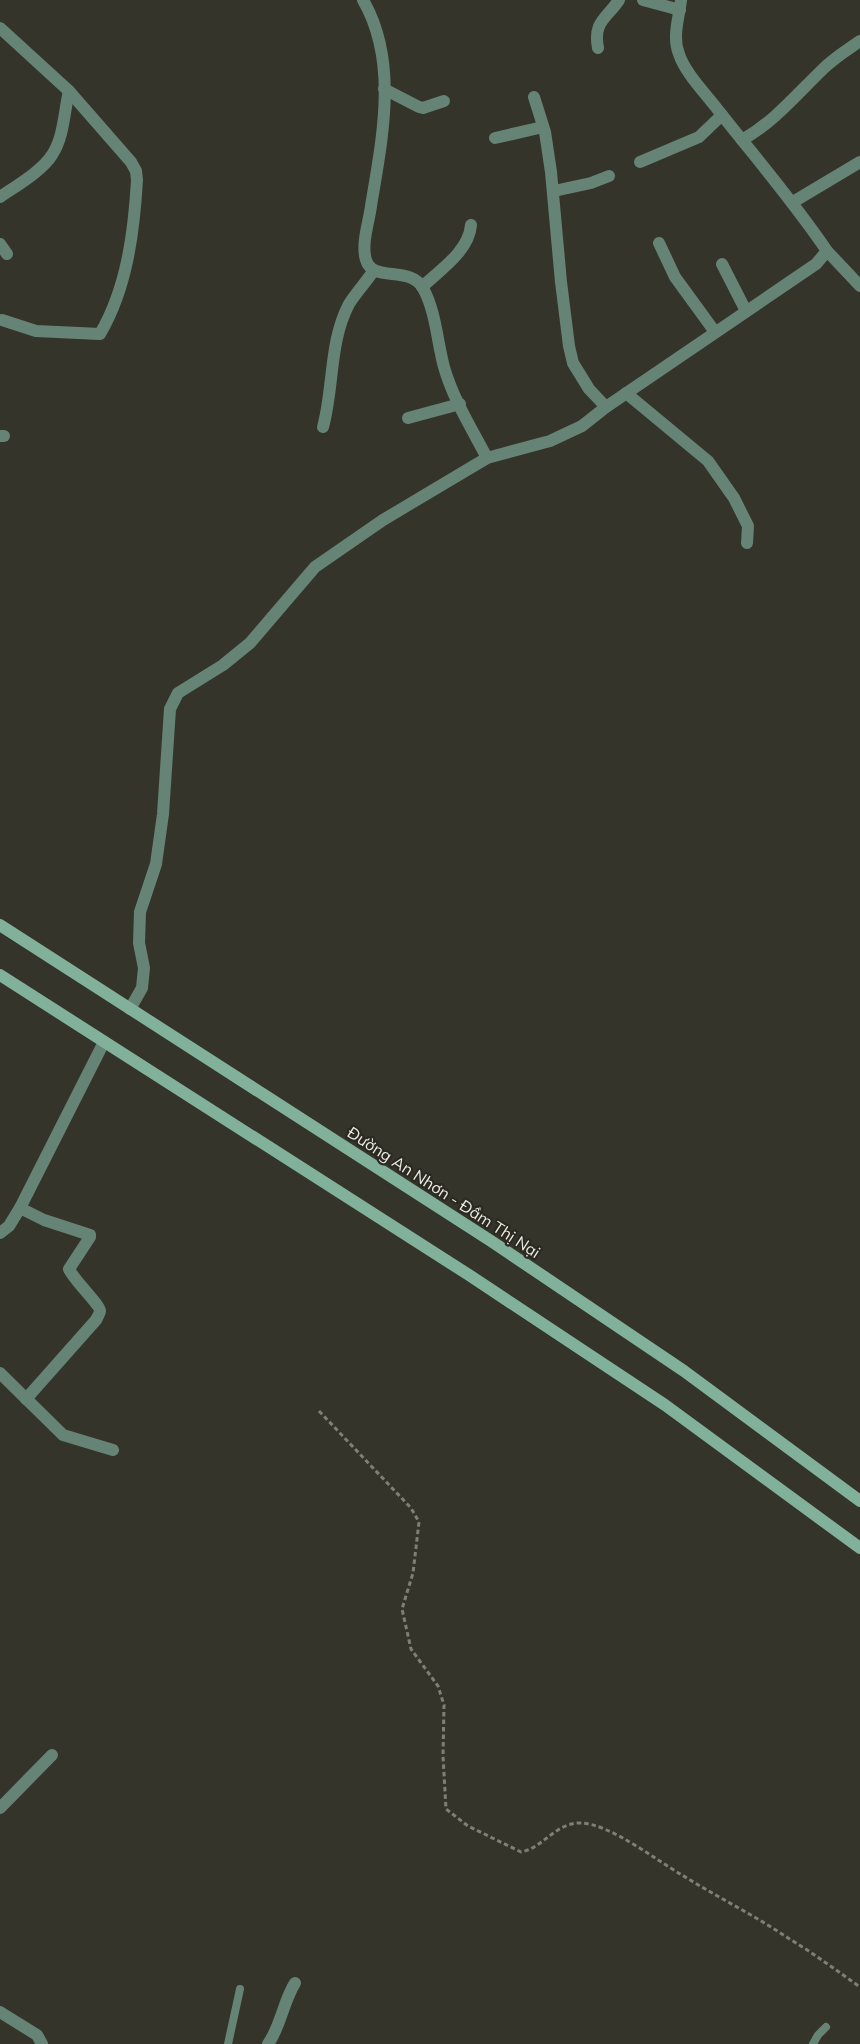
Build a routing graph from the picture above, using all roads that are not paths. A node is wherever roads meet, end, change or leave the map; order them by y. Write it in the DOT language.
graph roads {
  1 [pos="363,0"];
  2 [pos="619,0"];
  3 [pos="643,0"];
  4 [pos="680,5"];
  5 [pos="0,28"];
  6 [pos="860,40"];
  7 [pos="598,48"];
  8 [pos="384,89"];
  9 [pos="69,91"];
  10 [pos="534,97"];
  11 [pos="444,101"];
  12 [pos="722,115"];
  13 [pos="543,127"];
  14 [pos="495,138"];
  15 [pos="742,140"];
  16 [pos="640,162"];
  17 [pos="860,162"];
  18 [pos="609,176"];
  19 [pos="554,191"];
  20 [pos="0,197"];
  21 [pos="793,202"];
  22 [pos="471,225"];
  23 [pos="659,243"];
  24 [pos="827,251"];
  25 [pos="722,264"];
  26 [pos="374,270"];
  27 [pos="860,286"];
  28 [pos="422,287"];
  29 [pos="746,311"];
  30 [pos="2,320"];
  31 [pos="716,332"];
  32 [pos="626,393"];
  33 [pos="460,404"];
  34 [pos="606,407"];
  35 [pos="408,418"];
  36 [pos="323,427"];
  37 [pos="487,458"];
  38 [pos="747,543"];
  39 [pos="0,925"];
  40 [pos="0,975"];
  41 [pos="130,1009"];
  42 [pos="104,1042"];
  43 [pos="20,1208"];
  44 [pos="0,1233"];
  45 [pos="0,1373"];
  46 [pos="26,1399"];
  47 [pos="113,1450"];
  48 [pos="860,1502"];
  49 [pos="860,1548"];
  50 [pos="52,1755"];
  51 [pos="0,1808"];
  52 [pos="295,1983"];
  53 [pos="240,1989"];
  54 [pos="0,2012"];
  55 [pos="826,2027"];
  56 [pos="42,2044"];
  57 [pos="228,2044"];
  58 [pos="268,2044"];
  59 [pos="813,2044"];
  1 -- 8 [label="street"];
  2 -- 7 [label="street"];
  3 -- 4 [label="street"];
  4 -- 12 [label="street"];
  5 -- 9 [label="street"];
  6 -- 15 [label="street"];
  8 -- 11 [label="street"];
  8 -- 26 [label="street"];
  9 -- 20 [label="street"];
  9 -- 30 [label="street"];
  10 -- 13 [label="street"];
  12 -- 15 [label="street"];
  12 -- 16 [label="street"];
  13 -- 14 [label="street"];
  13 -- 19 [label="street"];
  15 -- 21 [label="street"];
  17 -- 21 [label="street"];
  18 -- 19 [label="street"];
  19 -- 34 [label="street"];
  21 -- 24 [label="street"];
  22 -- 28 [label="street"];
  23 -- 31 [label="street"];
  24 -- 27 [label="street"];
  24 -- 29 [label="street"];
  25 -- 29 [label="street"];
  26 -- 28 [label="street"];
  26 -- 36 [label="street"];
  28 -- 33 [label="street"];
  29 -- 31 [label="street"];
  31 -- 32 [label="street"];
  32 -- 34 [label="street"];
  32 -- 38 [label="street"];
  33 -- 35 [label="street"];
  33 -- 37 [label="street"];
  34 -- 37 [label="street"];
  37 -- 41 [label="street"];
  39 -- 41 [label="main road, Đường An Nhơn - Đầm Thị Nại"];
  40 -- 42 [label="main road"];
  41 -- 48 [label="main road, Đường An Nhơn - Đầm Thị Nại"];
  42 -- 43 [label="street"];
  42 -- 49 [label="main road"];
  43 -- 44 [label="street"];
  43 -- 46 [label="street"];
  45 -- 46 [label="street"];
  46 -- 47 [label="street"];
  50 -- 51 [label="street"];
  52 -- 58 [label="street"];
  53 -- 57 [label="lane"];
  54 -- 56 [label="street"];
  55 -- 59 [label="lane"];
}
